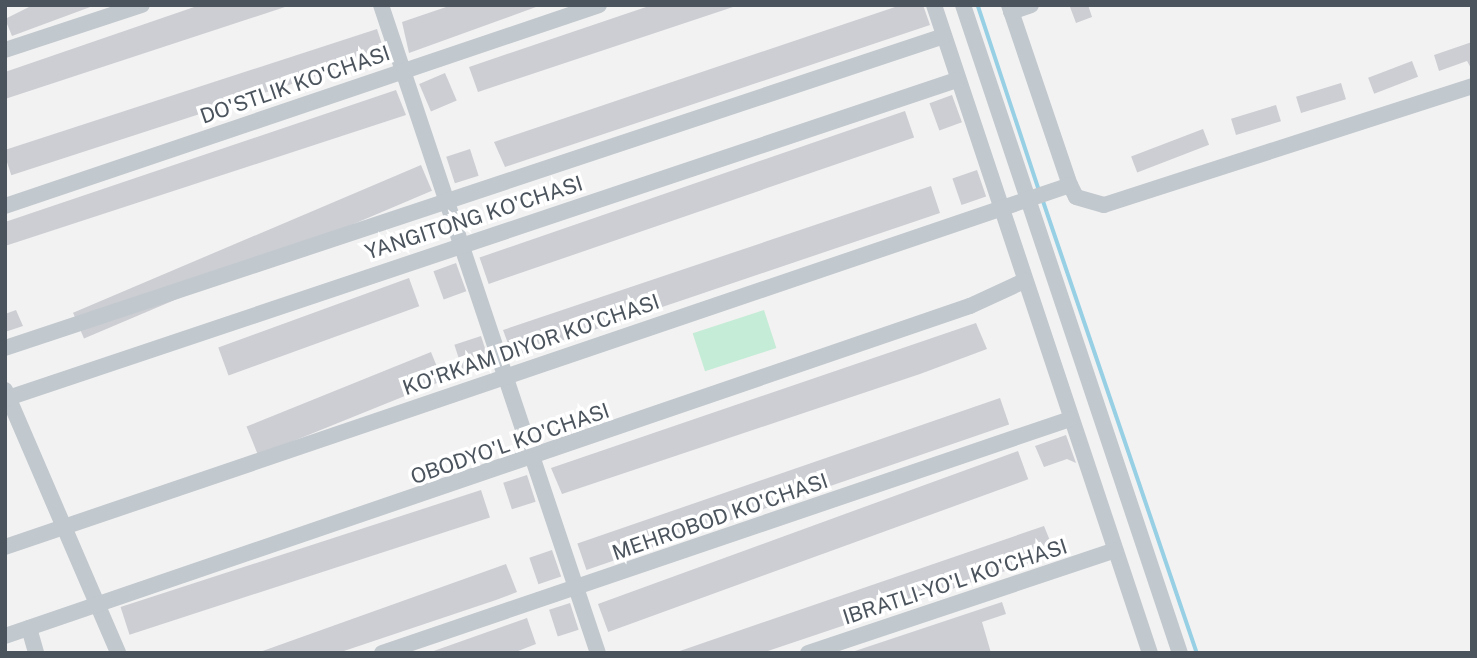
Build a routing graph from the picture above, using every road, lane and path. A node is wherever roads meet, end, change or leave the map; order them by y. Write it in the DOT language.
graph roads {
  1 [pos="142,5"];
  2 [pos="381,5"];
  3 [pos="599,5"];
  4 [pos="934,5"];
  5 [pos="963,5"];
  6 [pos="1031,5"];
  7 [pos="1010,8"];
  8 [pos="944,36"];
  9 [pos="5,50"];
  10 [pos="401,71"];
  11 [pos="957,80"];
  12 [pos="1472,86"];
  13 [pos="1070,185"];
  14 [pos="446,199"];
  15 [pos="1030,199"];
  16 [pos="5,205"];
  17 [pos="1001,209"];
  18 [pos="459,245"];
  19 [pos="1024,281"];
  20 [pos="5,348"];
  21 [pos="502,377"];
  22 [pos="6,396"];
  23 [pos="1070,419"];
  24 [pos="533,458"];
  25 [pos="66,524"];
  26 [pos="5,547"];
  27 [pos="1115,550"];
  28 [pos="578,588"];
  29 [pos="101,605"];
  30 [pos="29,628"];
  31 [pos="5,636"];
  32 [pos="36,653"];
  33 [pos="118,653"];
  34 [pos="383,653"];
  35 [pos="598,653"];
  36 [pos="808,653"];
  37 [pos="1150,653"];
  38 [pos="1180,653"];
  1 -- 9 [label="street"];
  2 -- 10 [label="street"];
  3 -- 10 [label="street, DO'STLIK KO'CHASI"];
  4 -- 8 [label="street"];
  5 -- 15 [label="street"];
  6 -- 7 [label="street"];
  7 -- 13 [label="street"];
  8 -- 11 [label="street"];
  8 -- 14 [label="street, YANGITONG KO'CHASI"];
  10 -- 14 [label="street"];
  10 -- 16 [label="street, DO'STLIK KO'CHASI"];
  11 -- 17 [label="street"];
  11 -- 18 [label="street, YANGITONG KO'CHASI"];
  12 -- 13 [label="street"];
  13 -- 15 [label="street, KO'RKAM DIYOR KO'CHASI"];
  14 -- 18 [label="street"];
  14 -- 20 [label="street, YANGITONG KO'CHASI"];
  15 -- 17 [label="street, KO'RKAM DIYOR KO'CHASI"];
  15 -- 38 [label="street"];
  17 -- 19 [label="street"];
  17 -- 21 [label="street, KO'RKAM DIYOR KO'CHASI"];
  18 -- 21 [label="street"];
  18 -- 22 [label="street, YANGITONG KO'CHASI"];
  19 -- 23 [label="street"];
  19 -- 24 [label="street, OBODYO'L KO'CHASI"];
  21 -- 24 [label="street"];
  21 -- 25 [label="street, KO'RKAM DIYOR KO'CHASI"];
  22 -- 25 [label="street"];
  23 -- 27 [label="street"];
  23 -- 28 [label="street, MEHROBOD KO'CHASI"];
  24 -- 28 [label="street"];
  24 -- 29 [label="street, OBODYO'L KO'CHASI"];
  25 -- 26 [label="street, KO'RKAM DIYOR KO'CHASI"];
  25 -- 29 [label="street"];
  27 -- 36 [label="street, IBRATLI-YO'L KO'CHASI"];
  27 -- 37 [label="street"];
  28 -- 34 [label="street, MEHROBOD KO'CHASI"];
  28 -- 35 [label="street"];
  29 -- 30 [label="street, OBODYO'L KO'CHASI"];
  29 -- 33 [label="street"];
  30 -- 31 [label="street, OBODYO'L KO'CHASI"];
  30 -- 32 [label="street"];
}
